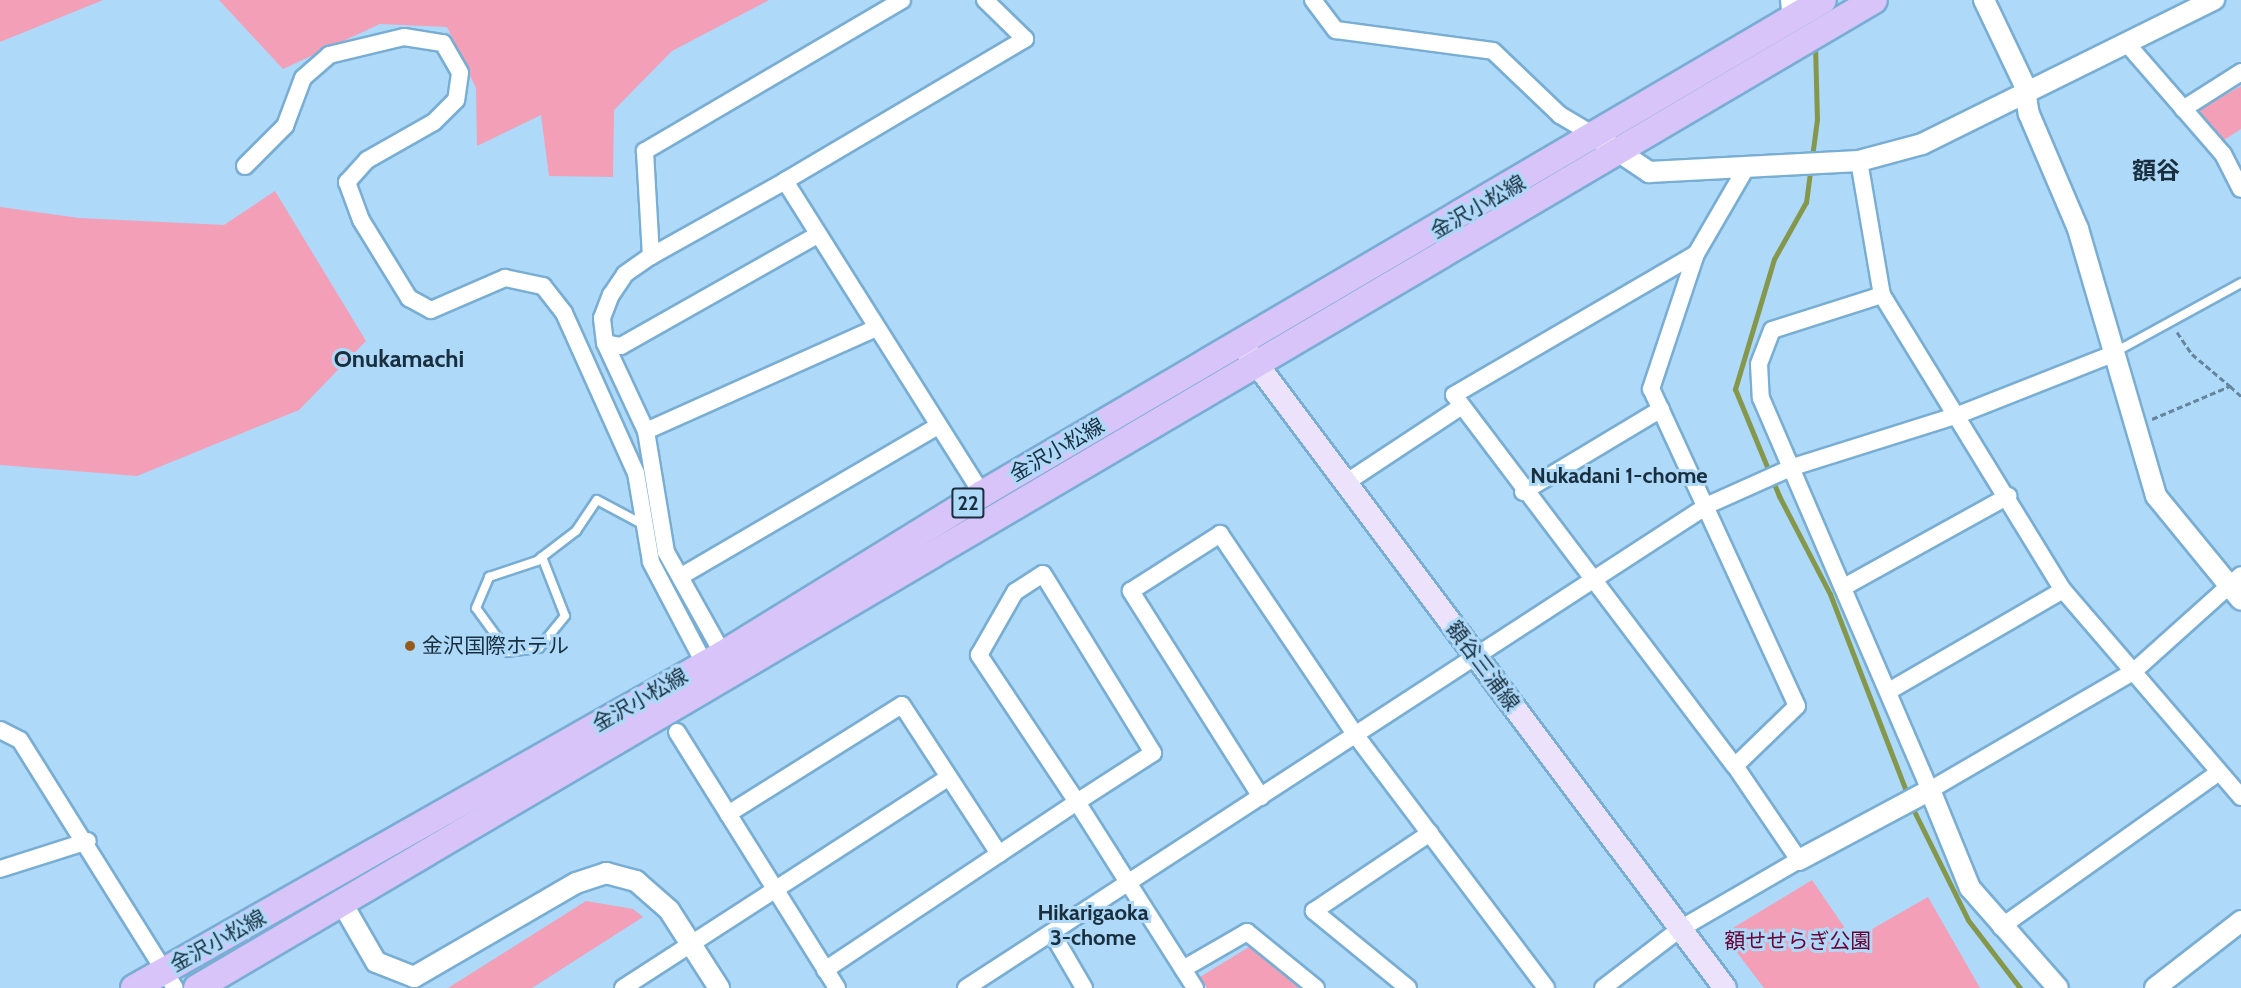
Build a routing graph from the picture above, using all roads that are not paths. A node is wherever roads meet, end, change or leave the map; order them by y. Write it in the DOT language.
graph roads {
  1 [pos="902,0"];
  2 [pos="985,0"];
  3 [pos="1313,0"];
  4 [pos="1823,0"];
  5 [pos="1874,0"];
  6 [pos="1984,0"];
  7 [pos="2214,0"];
  8 [pos="1793,11"];
  9 [pos="2129,46"];
  10 [pos="2241,72"];
  11 [pos="2023,97"];
  12 [pos="2183,108"];
  13 [pos="1606,144"];
  14 [pos="1850,162"];
  15 [pos="245,166"];
  16 [pos="1746,168"];
  17 [pos="785,181"];
  18 [pos="2241,189"];
  19 [pos="817,235"];
  20 [pos="1696,254"];
  21 [pos="651,256"];
  22 [pos="2241,283"];
  23 [pos="1882,295"];
  24 [pos="874,329"];
  25 [pos="605,343"];
  26 [pos="1240,343"];
  27 [pos="2115,353"];
  28 [pos="1254,365"];
  29 [pos="1459,408"];
  30 [pos="1661,409"];
  31 [pos="1958,415"];
  32 [pos="936,427"];
  33 [pos="646,431"];
  34 [pos="1789,470"];
  35 [pos="1344,484"];
  36 [pos="1523,492"];
  37 [pos="982,494"];
  38 [pos="2008,496"];
  39 [pos="1708,505"];
  40 [pos="645,526"];
  41 [pos="542,557"];
  42 [pos="684,575"];
  43 [pos="1593,582"];
  44 [pos="1844,587"];
  45 [pos="2237,587"];
  46 [pos="2063,590"];
  47 [pos="1476,657"];
  48 [pos="713,658"];
  49 [pos="2133,672"];
  50 [pos="1889,692"];
  51 [pos="0,730"];
  52 [pos="677,732"];
  53 [pos="1354,733"];
  54 [pos="1735,766"];
  55 [pos="2218,773"];
  56 [pos="949,777"];
  57 [pos="1926,792"];
  58 [pos="1261,797"];
  59 [pos="2241,797"];
  60 [pos="1077,802"];
  61 [pos="728,814"];
  62 [pos="1431,833"];
  63 [pos="88,841"];
  64 [pos="999,854"];
  65 [pos="1799,860"];
  66 [pos="0,869"];
  67 [pos="1127,881"];
  68 [pos="774,891"];
  69 [pos="342,903"];
  70 [pos="2241,921"];
  71 [pos="2001,927"];
  72 [pos="1680,929"];
  73 [pos="1052,933"];
  74 [pos="691,944"];
  75 [pos="1183,969"];
  76 [pos="825,970"];
  77 [pos="170,979"];
  78 [pos="134,988"];
  79 [pos="197,988"];
  80 [pos="623,988"];
  81 [pos="719,988"];
  82 [pos="837,988"];
  83 [pos="966,988"];
  84 [pos="1084,988"];
  85 [pos="1196,988"];
  86 [pos="1316,988"];
  87 [pos="1408,988"];
  88 [pos="1545,988"];
  89 [pos="1603,988"];
  90 [pos="1725,988"];
  91 [pos="2058,988"];
  92 [pos="2155,988"];
  1 -- 21 [label="street"];
  2 -- 17 [label="street"];
  3 -- 13 [label="street"];
  4 -- 8 [label="main road, 金沢小松線 / 22"];
  5 -- 13 [label="main road, 金沢小松線 / 22"];
  6 -- 11 [label="street"];
  7 -- 9 [label="street"];
  8 -- 13 [label="main road, 金沢小松線 / 22"];
  9 -- 11 [label="street"];
  9 -- 12 [label="street"];
  10 -- 12 [label="street"];
  11 -- 14 [label="street"];
  11 -- 27 [label="street"];
  12 -- 18 [label="street"];
  13 -- 16 [label="street"];
  13 -- 26 [label="main road, 金沢小松線 / 22"];
  13 -- 28 [label="main road, 金沢小松線 / 22"];
  14 -- 16 [label="street"];
  14 -- 23 [label="street"];
  15 -- 40 [label="street"];
  16 -- 20 [label="street"];
  17 -- 19 [label="street"];
  17 -- 21 [label="street"];
  19 -- 24 [label="street"];
  19 -- 25 [label="street"];
  20 -- 29 [label="street"];
  20 -- 30 [label="street"];
  21 -- 25 [label="street"];
  22 -- 27 [label="lane"];
  23 -- 31 [label="street"];
  23 -- 34 [label="street"];
  24 -- 32 [label="street"];
  24 -- 33 [label="street"];
  25 -- 33 [label="street"];
  26 -- 28 [label="main road, 額谷三浦線"];
  26 -- 37 [label="main road, 金沢小松線 / 22"];
  27 -- 31 [label="street"];
  27 -- 45 [label="street"];
  28 -- 35 [label="main road, 額谷三浦線"];
  28 -- 69 [label="main road, 金沢小松線 / 22"];
  29 -- 35 [label="street"];
  29 -- 36 [label="street"];
  30 -- 36 [label="street"];
  30 -- 39 [label="street"];
  31 -- 34 [label="street"];
  31 -- 38 [label="street"];
  32 -- 37 [label="street"];
  32 -- 42 [label="street"];
  33 -- 42 [label="street"];
  34 -- 39 [label="street"];
  34 -- 44 [label="street"];
  35 -- 47 [label="main road, 額谷三浦線"];
  36 -- 43 [label="street"];
  37 -- 48 [label="main road, 金沢小松線 / 22"];
  38 -- 44 [label="street"];
  38 -- 46 [label="street"];
  39 -- 43 [label="street"];
  39 -- 54 [label="street"];
  40 -- 41 [label="lane"];
  40 -- 48 [label="street"];
  41 -- 41 [label="lane"];
  42 -- 48 [label="street"];
  43 -- 47 [label="street"];
  43 -- 54 [label="street"];
  44 -- 50 [label="street"];
  45 -- 49 [label="street"];
  46 -- 49 [label="street"];
  46 -- 50 [label="street"];
  47 -- 53 [label="street"];
  47 -- 72 [label="main road, 額谷三浦線"];
  48 -- 77 [label="main road, 金沢小松線 / 22"];
  49 -- 55 [label="street"];
  49 -- 57 [label="street"];
  50 -- 57 [label="street"];
  51 -- 63 [label="street"];
  52 -- 61 [label="street"];
  53 -- 58 [label="street"];
  53 -- 58 [label="street"];
  53 -- 62 [label="street"];
  54 -- 65 [label="street"];
  55 -- 59 [label="street"];
  55 -- 71 [label="street"];
  56 -- 61 [label="street"];
  56 -- 64 [label="street"];
  56 -- 68 [label="street"];
  57 -- 65 [label="street"];
  57 -- 71 [label="street"];
  58 -- 67 [label="street"];
  60 -- 60 [label="street"];
  60 -- 64 [label="street"];
  60 -- 67 [label="street"];
  61 -- 68 [label="street"];
  62 -- 87 [label="street"];
  62 -- 88 [label="street"];
  63 -- 66 [label="street"];
  63 -- 77 [label="street"];
  64 -- 76 [label="street"];
  65 -- 72 [label="street"];
  67 -- 73 [label="street"];
  67 -- 75 [label="street"];
  68 -- 74 [label="street"];
  68 -- 76 [label="street"];
  69 -- 74 [label="street"];
  69 -- 79 [label="main road, 金沢小松線 / 22"];
  70 -- 92 [label="street"];
  71 -- 91 [label="street"];
  72 -- 89 [label="street"];
  72 -- 90 [label="main road, 額谷三浦線"];
  73 -- 83 [label="street"];
  73 -- 84 [label="street"];
  74 -- 80 [label="street"];
  74 -- 81 [label="street"];
  75 -- 85 [label="street"];
  75 -- 86 [label="street"];
  76 -- 82 [label="street"];
  77 -- 78 [label="main road, 金沢小松線 / 22"];
}
